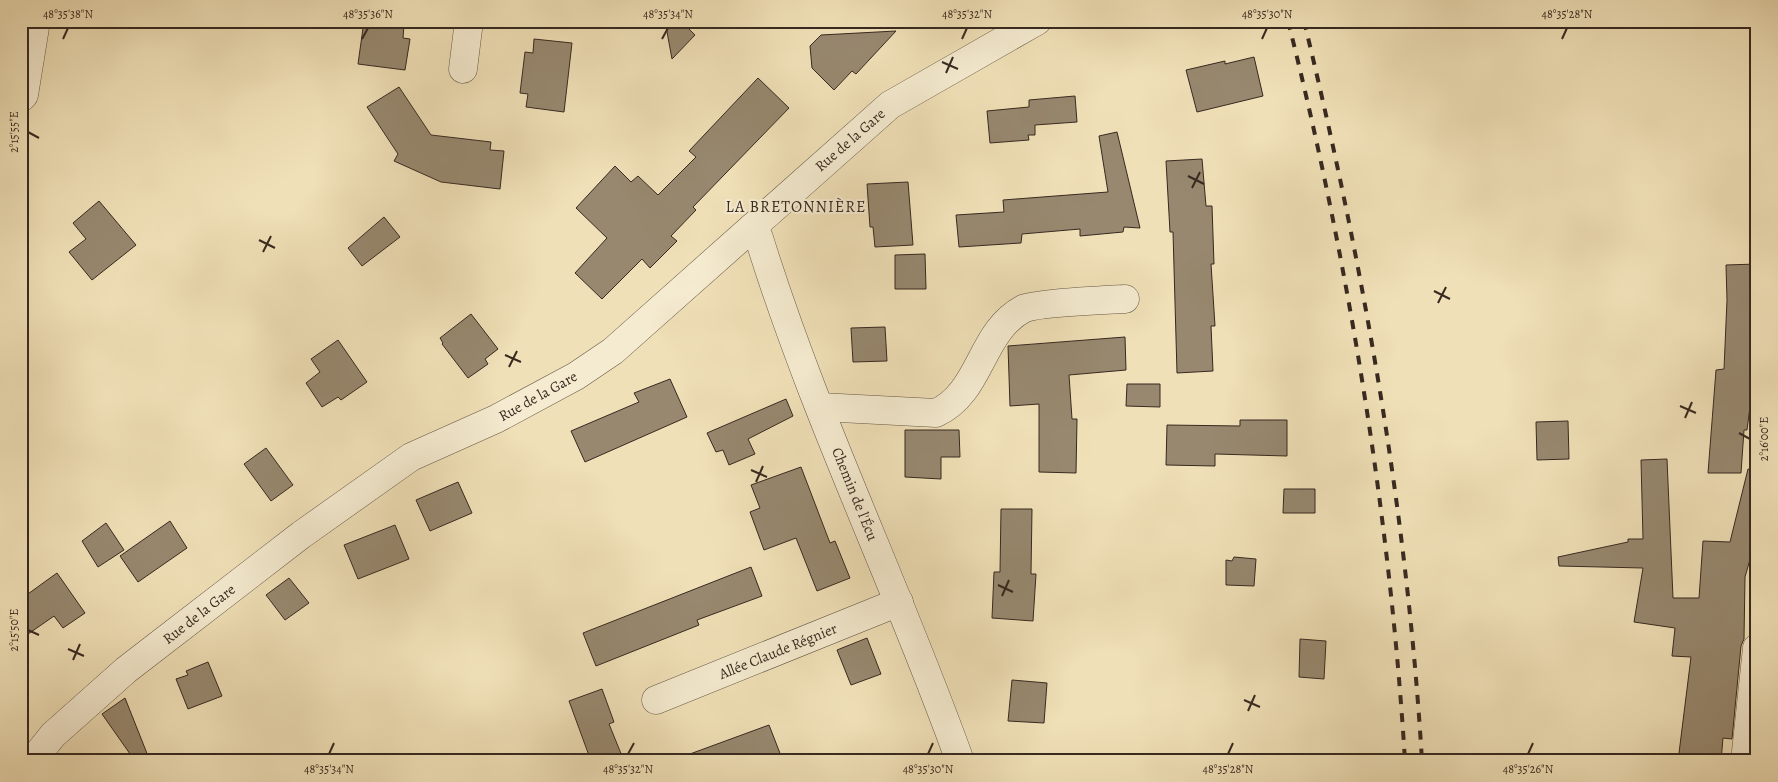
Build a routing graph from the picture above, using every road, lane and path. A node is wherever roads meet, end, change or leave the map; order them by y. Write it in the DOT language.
graph roads {
  1 [pos="36,21"];
  2 [pos="469,21"];
  3 [pos="1037,21"];
  4 [pos="463,69"];
  5 [pos="21,98"];
  6 [pos="753,226"];
  7 [pos="1125,299"];
  8 [pos="820,407"];
  9 [pos="899,602"];
  10 [pos="1757,648"];
  11 [pos="656,700"];
  12 [pos="32,761"];
  13 [pos="960,761"];
  14 [pos="1745,761"];
  1 -- 5 [label="street"];
  2 -- 4 [label="street"];
  3 -- 6 [label="street, Rue de la Gare"];
  6 -- 8 [label="street, Chemin de l'Écu"];
  6 -- 12 [label="street, Rue de la Gare"];
  7 -- 8 [label="street"];
  8 -- 9 [label="street, Chemin de l'Écu"];
  9 -- 11 [label="street, Allée Claude Régnier"];
  9 -- 13 [label="street, Chemin de l'Écu"];
  10 -- 14 [label="street"];
}
